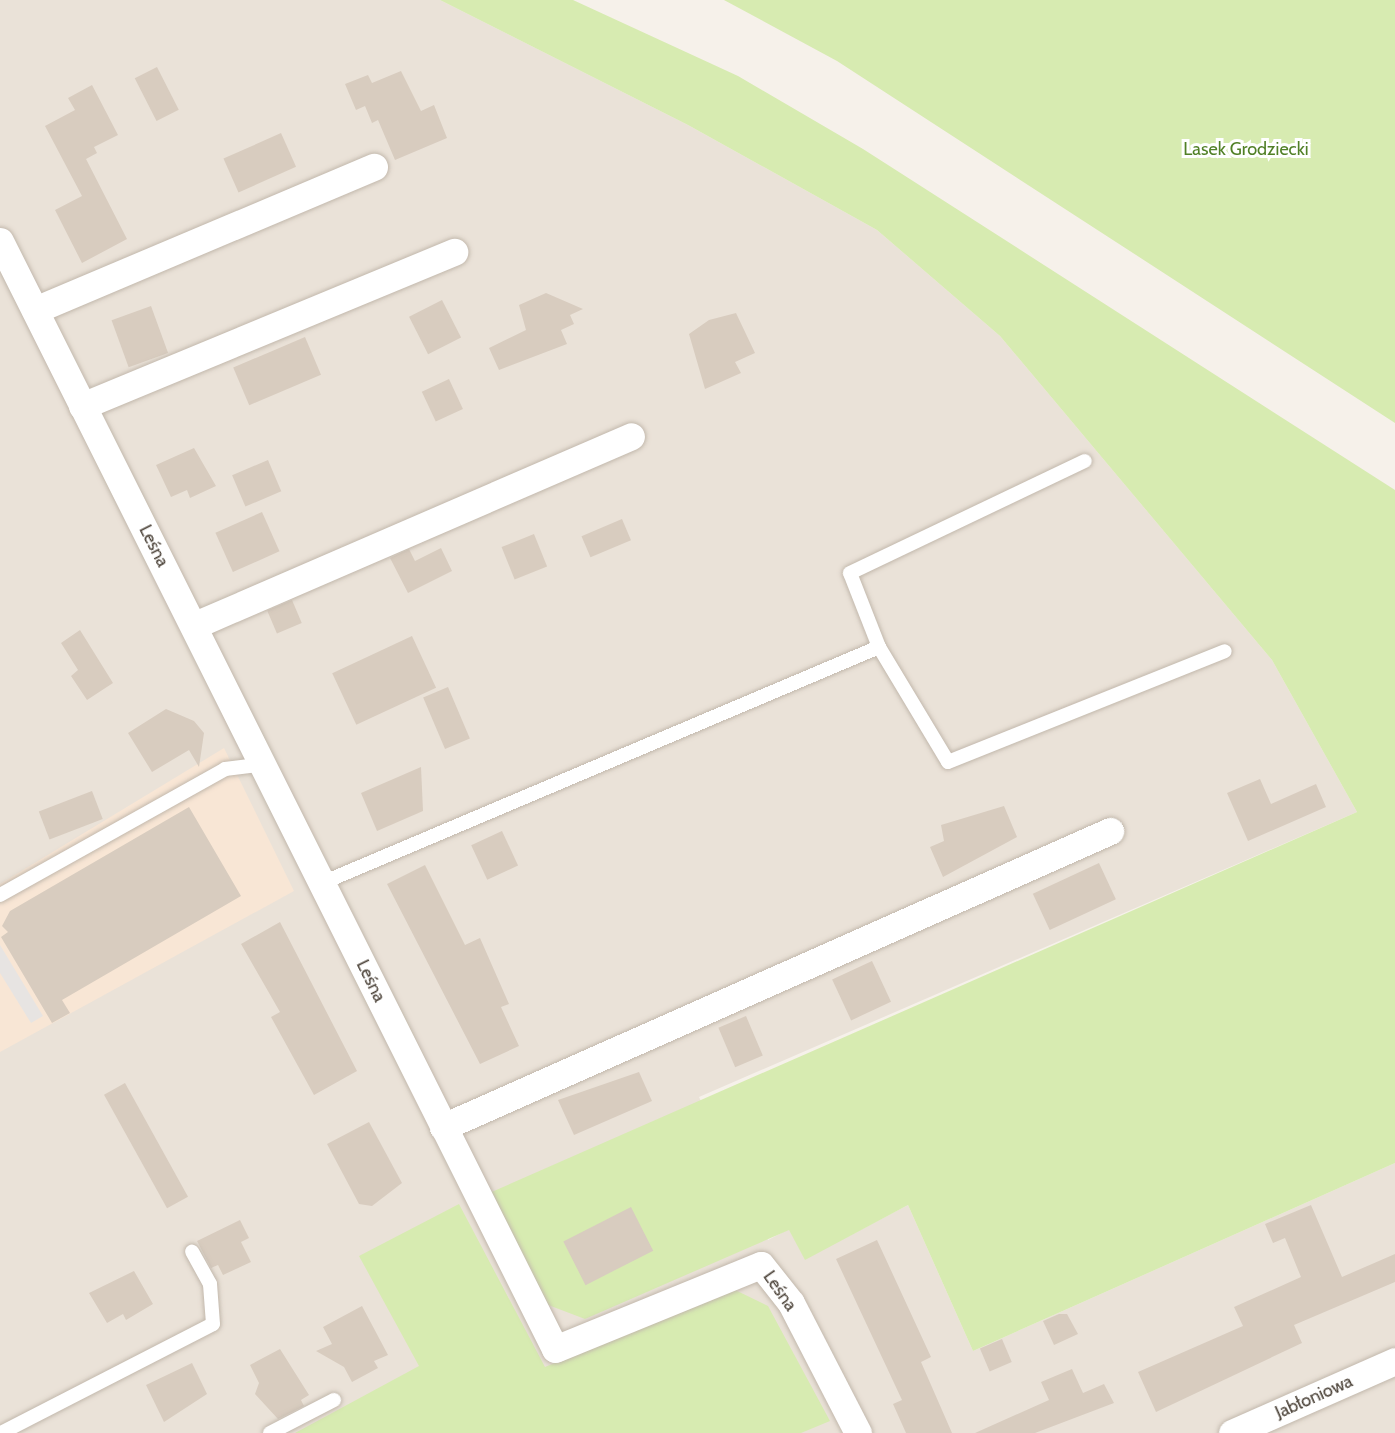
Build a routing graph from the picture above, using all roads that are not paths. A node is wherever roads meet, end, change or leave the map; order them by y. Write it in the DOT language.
graph roads {
  1 [pos="374,167"];
  2 [pos="0,241"];
  3 [pos="454,252"];
  4 [pos="6,269"];
  5 [pos="35,310"];
  6 [pos="82,406"];
  7 [pos="631,436"];
  8 [pos="1085,461"];
  9 [pos="195,625"];
  10 [pos="879,647"];
  11 [pos="1225,651"];
  12 [pos="264,764"];
  13 [pos="1110,831"];
  14 [pos="322,883"];
  15 [pos="0,895"];
  16 [pos="443,1127"];
  17 [pos="192,1252"];
  18 [pos="1395,1361"];
  19 [pos="334,1400"];
  20 [pos="1,1433"];
  21 [pos="270,1433"];
  22 [pos="858,1433"];
  23 [pos="1232,1433"];
  1 -- 5 [label="street"];
  2 -- 4 [label="street, Leśna"];
  3 -- 6 [label="street"];
  4 -- 5 [label="street, Leśna"];
  5 -- 6 [label="street, Leśna"];
  6 -- 9 [label="street, Leśna"];
  7 -- 9 [label="street"];
  8 -- 10 [label="lane"];
  9 -- 12 [label="street, Leśna"];
  10 -- 11 [label="lane"];
  10 -- 14 [label="lane"];
  12 -- 14 [label="street, Leśna"];
  12 -- 15 [label="lane"];
  13 -- 16 [label="street"];
  14 -- 16 [label="street, Leśna"];
  16 -- 22 [label="street, Leśna"];
  17 -- 20 [label="lane"];
  18 -- 23 [label="street, Jabłoniowa"];
  19 -- 21 [label="lane"];
}
